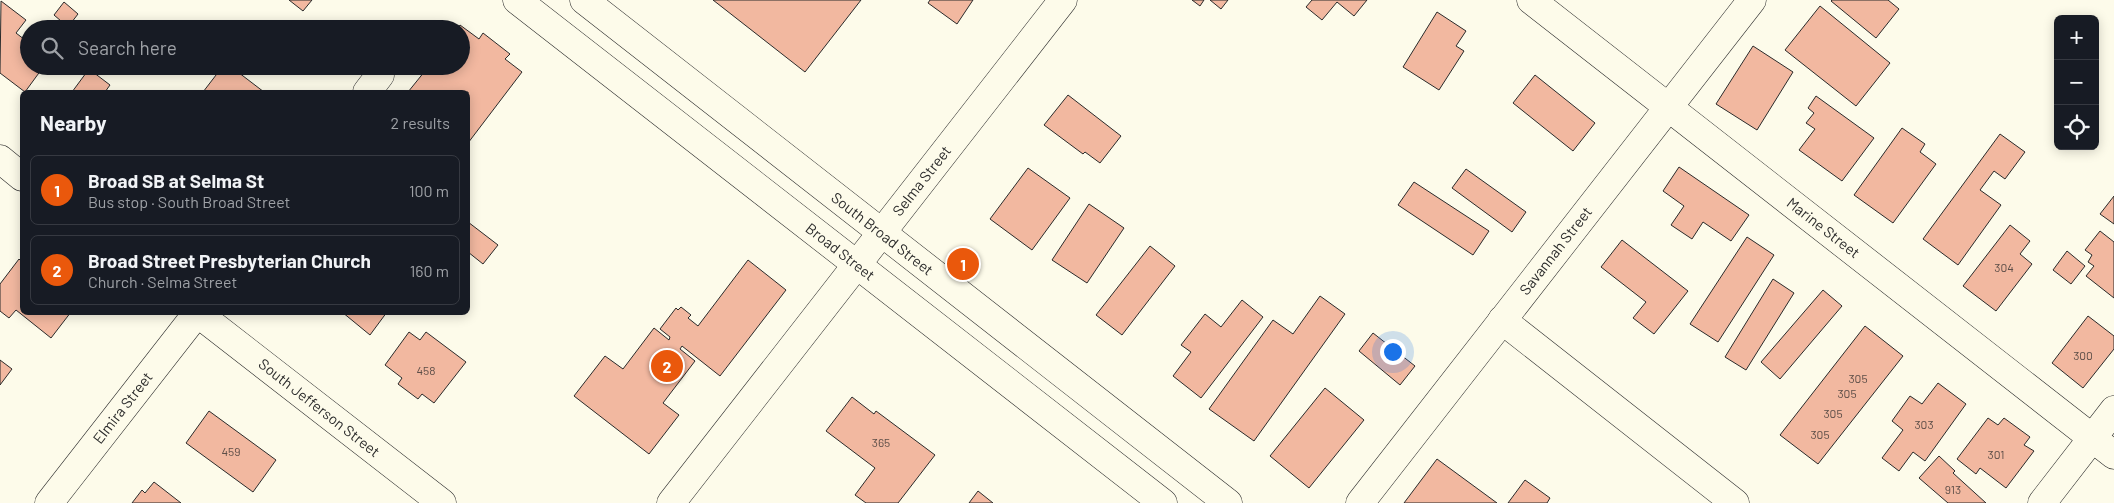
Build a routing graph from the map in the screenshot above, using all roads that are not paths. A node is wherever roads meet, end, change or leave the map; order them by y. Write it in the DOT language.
graph roads {
  1 [pos="517,0"];
  2 [pos="584,0"];
  3 [pos="1063,0"];
  4 [pos="1531,0"];
  5 [pos="1752,0"];
  6 [pos="1668,106"];
  7 [pos="0,159"];
  8 [pos="20,175"];
  9 [pos="881,233"];
  10 [pos="857,265"];
  11 [pos="195,315"];
  12 [pos="200,315"];
  13 [pos="1502,320"];
  14 [pos="2114,410"];
  15 [pos="2092,438"];
  16 [pos="2114,455"];
  17 [pos="49,503"];
  18 [pos="442,503"];
  19 [pos="671,503"];
  20 [pos="1163,503"];
  21 [pos="1228,503"];
  22 [pos="1360,503"];
  23 [pos="1735,503"];
  24 [pos="2042,503"];
  1 -- 10 [label="street, Broad Street"];
  2 -- 9 [label="street, South Broad Street"];
  3 -- 9 [label="street, Selma Street"];
  4 -- 6 [label="street, Marine Street"];
  5 -- 6 [label="street, Savannah Street"];
  6 -- 13 [label="street, Savannah Street"];
  6 -- 15 [label="street, Marine Street"];
  7 -- 8 [label="street"];
  9 -- 10 [label="street, Selma Street"];
  9 -- 21 [label="street, South Broad Street"];
  10 -- 19 [label="street, Selma Street"];
  10 -- 20 [label="street, Broad Street"];
  11 -- 17 [label="street, Elmira Street"];
  12 -- 18 [label="street, South Jefferson Street"];
  13 -- 22 [label="street, Savannah Street"];
  13 -- 23 [label="street"];
  14 -- 15 [label="street"];
  15 -- 16 [label="street, Marine Street"];
  15 -- 24 [label="street"];
}
